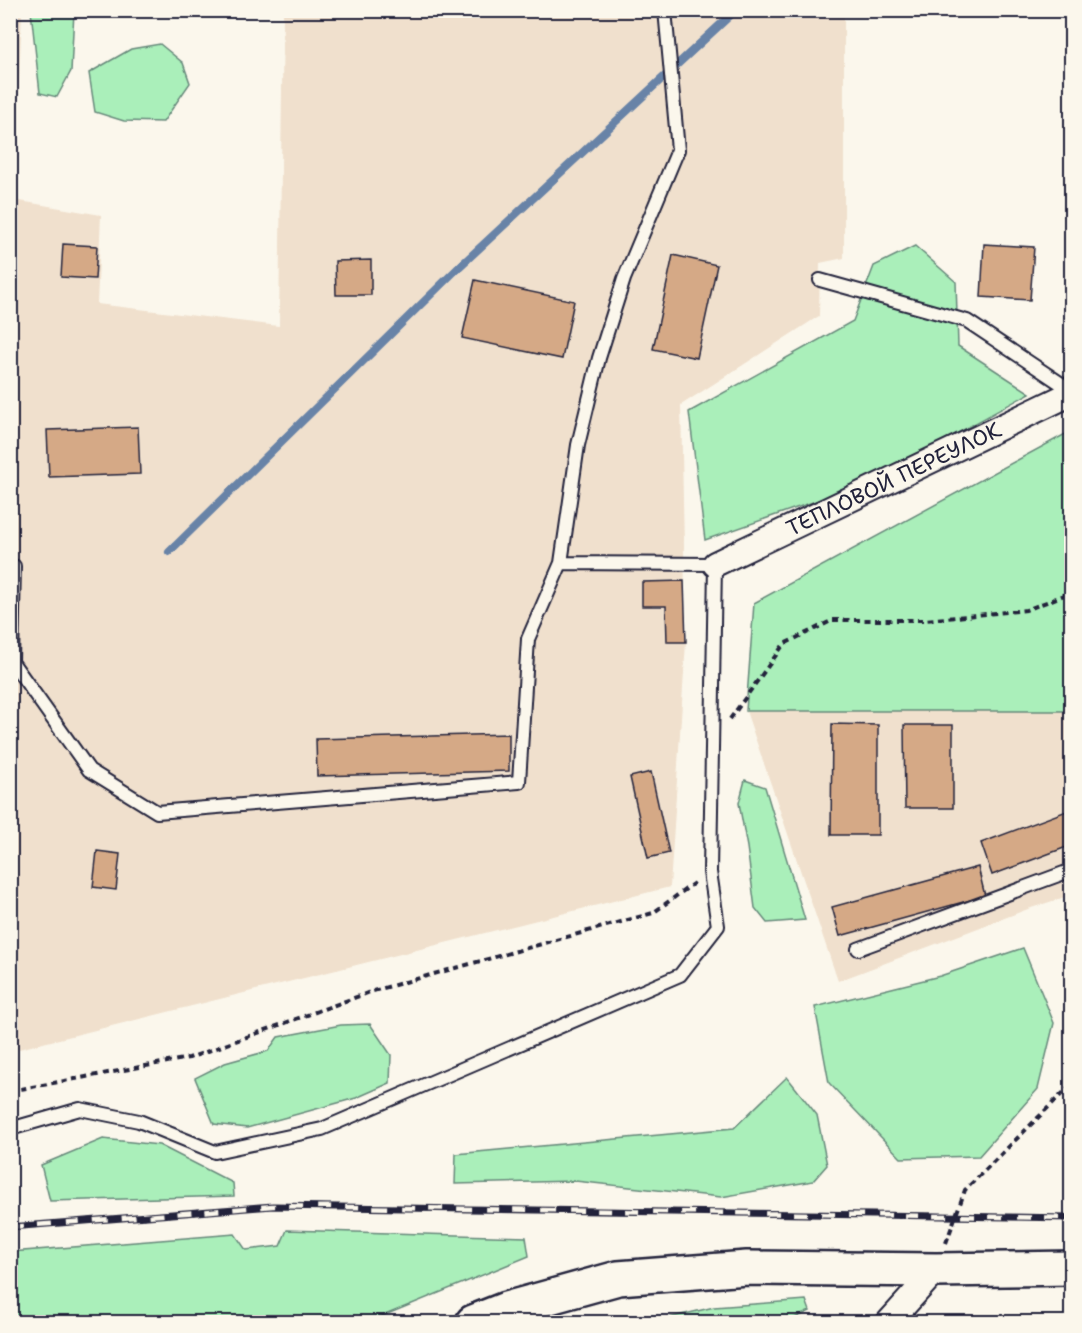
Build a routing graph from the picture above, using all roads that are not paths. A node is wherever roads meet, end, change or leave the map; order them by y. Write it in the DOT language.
graph roads {
  1 [pos="665,10"];
  2 [pos="820,280"];
  3 [pos="1071,392"];
  4 [pos="561,563"];
  5 [pos="715,564"];
  6 [pos="14,566"];
  7 [pos="1071,870"];
  8 [pos="858,949"];
  9 [pos="10,1129"];
  10 [pos="1071,1268"];
  11 [pos="936,1270"];
  12 [pos="473,1323"];
  13 [pos="889,1323"];
  1 -- 4 [label="lane"];
  2 -- 3 [label="lane"];
  3 -- 5 [label="street, ТЕПЛОВОЙ ПЕРЕУЛОК"];
  4 -- 5 [label="lane"];
  4 -- 6 [label="lane"];
  5 -- 9 [label="lane"];
  7 -- 8 [label="lane"];
  10 -- 11 [label="main road"];
  11 -- 12 [label="main road"];
  11 -- 13 [label="street"];
}
